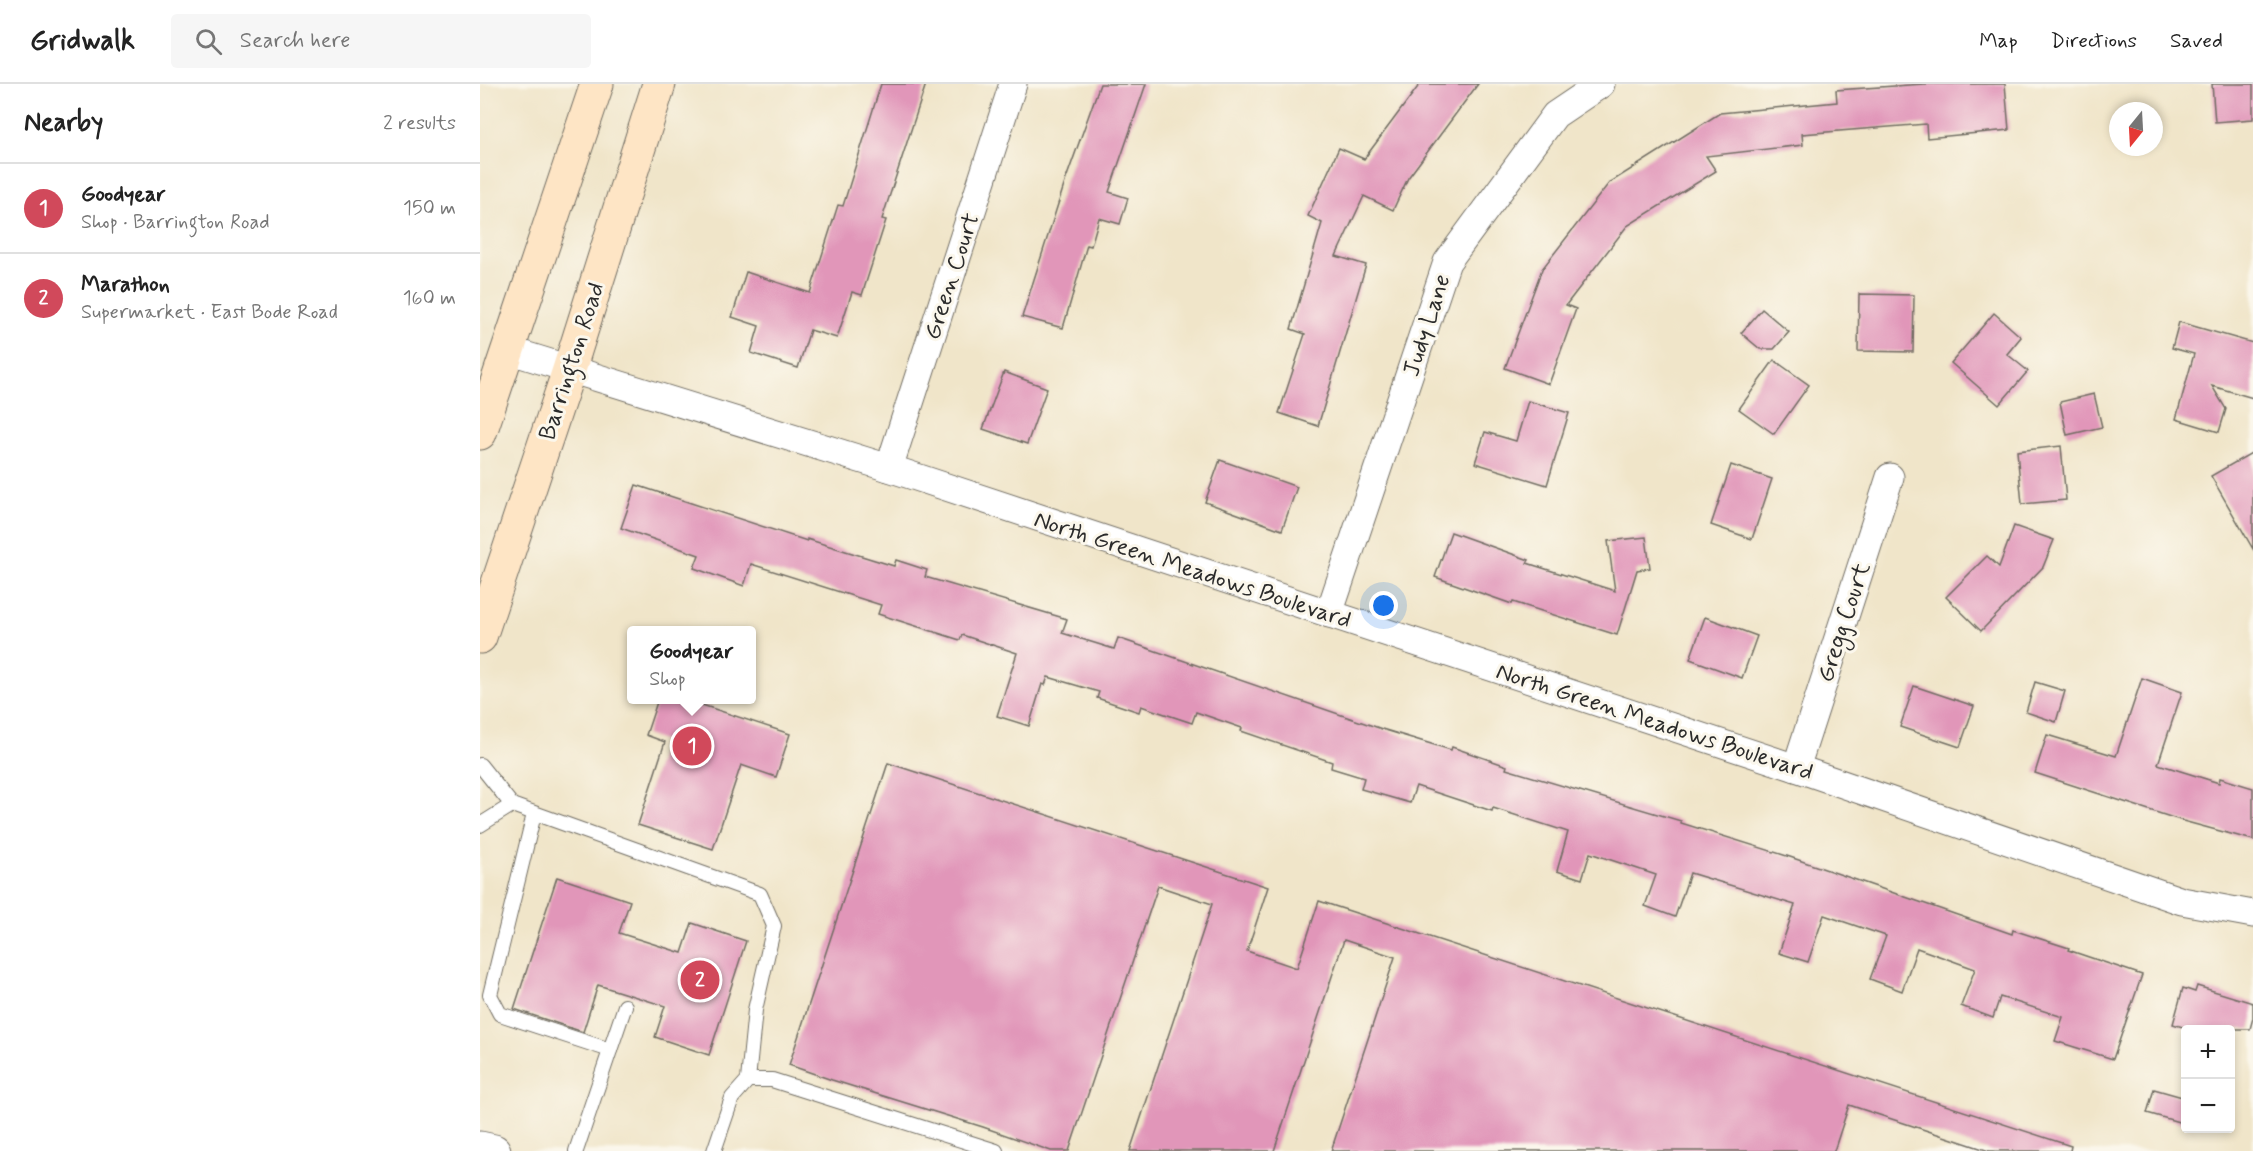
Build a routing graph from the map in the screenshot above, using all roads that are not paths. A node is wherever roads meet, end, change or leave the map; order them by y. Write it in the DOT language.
graph roads {
  1 [pos="597,84"];
  2 [pos="659,84"];
  3 [pos="1013,84"];
  4 [pos="1601,84"];
  5 [pos="508,350"];
  6 [pos="569,370"];
  7 [pos="480,433"];
  8 [pos="889,468"];
  9 [pos="1890,477"];
  10 [pos="1329,614"];
  11 [pos="480,637"];
  12 [pos="480,765"];
  13 [pos="1796,768"];
  14 [pos="512,806"];
  15 [pos="534,814"];
  16 [pos="480,825"];
  17 [pos="2253,914"];
  18 [pos="625,1006"];
  19 [pos="610,1050"];
  20 [pos="748,1080"];
  21 [pos="480,1148"];
  22 [pos="494,1151"];
  23 [pos="576,1151"];
  24 [pos="714,1151"];
  25 [pos="996,1151"];
  1 -- 5 [label="main road"];
  2 -- 6 [label="main road, Barrington Road"];
  3 -- 8 [label="street, Green Court"];
  4 -- 10 [label="street, Judy Lane"];
  5 -- 6 [label="street, North Green Meadows Boulevard"];
  5 -- 7 [label="main road"];
  6 -- 8 [label="street, North Green Meadows Boulevard"];
  6 -- 11 [label="main road, Barrington Road"];
  8 -- 10 [label="street, North Green Meadows Boulevard"];
  9 -- 13 [label="street, Gregg Court"];
  10 -- 13 [label="street, North Green Meadows Boulevard"];
  12 -- 14 [label="lane"];
  13 -- 17 [label="street, North Green Meadows Boulevard"];
  14 -- 15 [label="lane"];
  14 -- 16 [label="lane"];
  15 -- 19 [label="lane"];
  15 -- 20 [label="lane"];
  18 -- 19 [label="lane"];
  19 -- 23 [label="lane"];
  20 -- 24 [label="lane"];
  20 -- 25 [label="lane"];
  21 -- 22 [label="street"];
}
